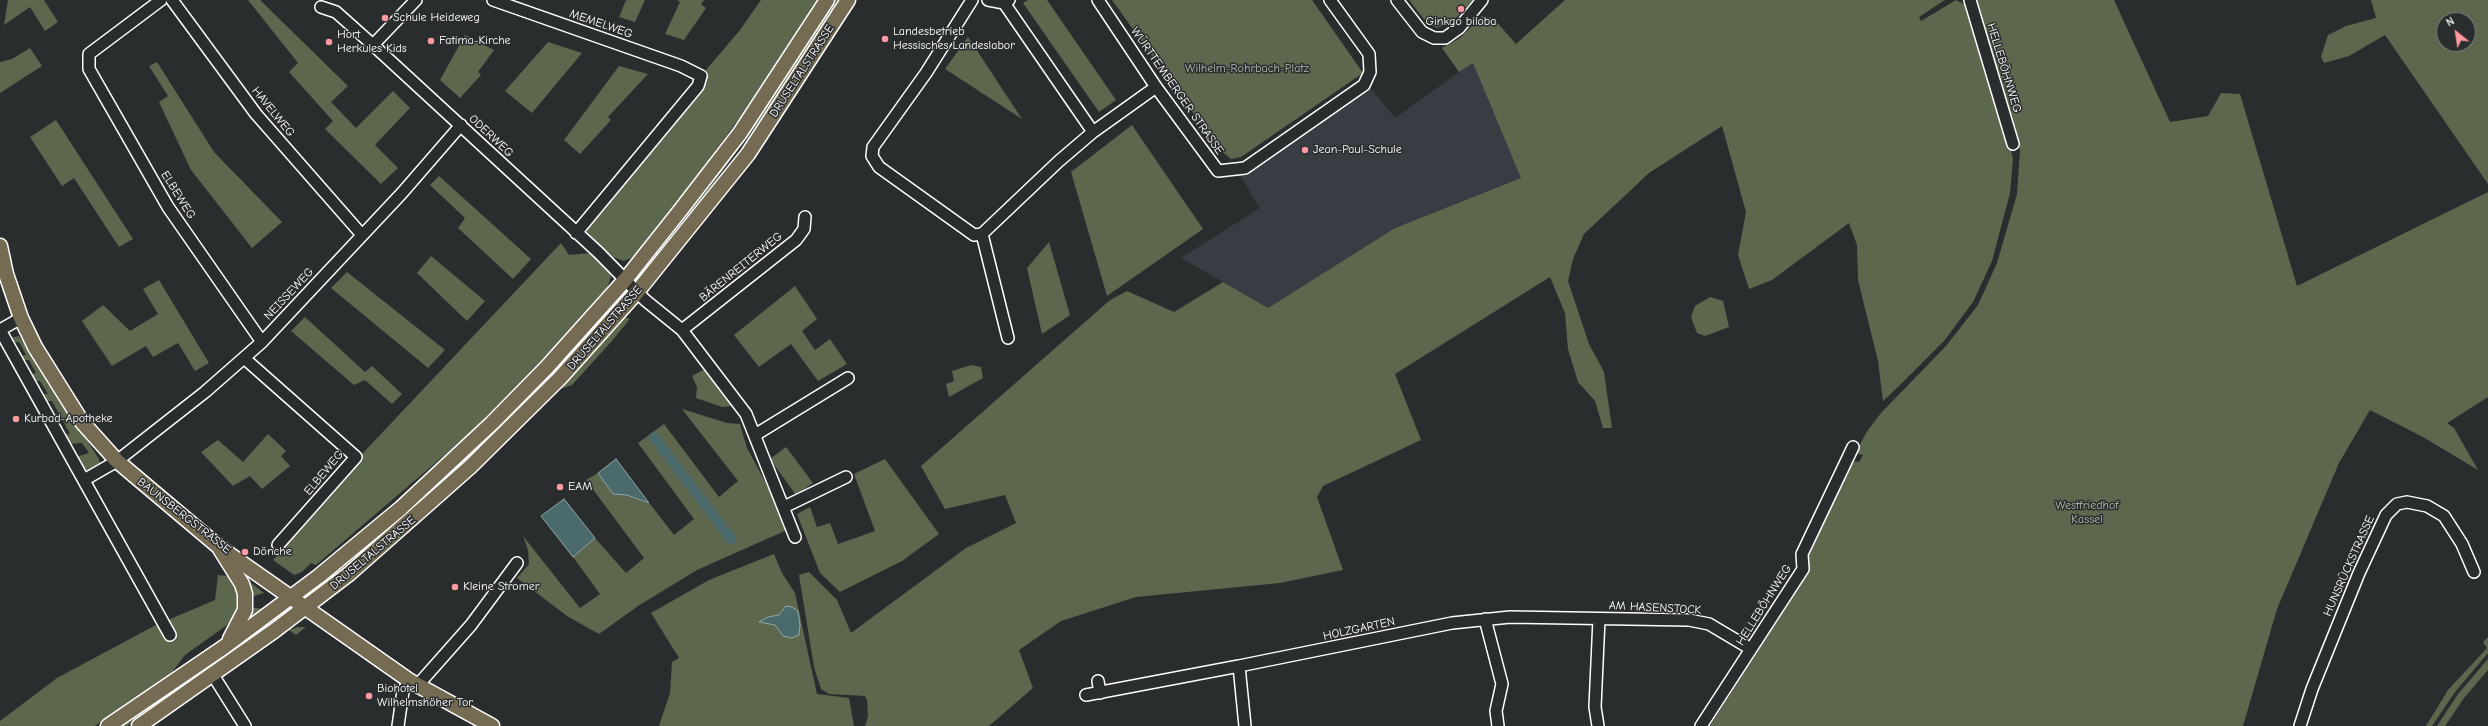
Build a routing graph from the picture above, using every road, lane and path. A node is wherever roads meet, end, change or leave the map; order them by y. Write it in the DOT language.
graph roads {
  1 [pos="161,0"];
  2 [pos="172,0"];
  3 [pos="416,0"];
  4 [pos="492,0"];
  5 [pos="827,0"];
  6 [pos="848,0"];
  7 [pos="972,0"];
  8 [pos="988,0"];
  9 [pos="1098,0"];
  10 [pos="1330,0"];
  11 [pos="1397,0"];
  12 [pos="1482,0"];
  13 [pos="1970,0"];
  14 [pos="1006,2"];
  15 [pos="321,7"];
  16 [pos="373,45"];
  17 [pos="1156,87"];
  18 [pos="461,125"];
  19 [pos="1093,132"];
  20 [pos="2013,144"];
  21 [pos="805,217"];
  22 [pos="576,233"];
  23 [pos="982,234"];
  24 [pos="362,235"];
  25 [pos="0,246"];
  26 [pos="3,275"];
  27 [pos="625,280"];
  28 [pos="637,292"];
  29 [pos="21,318"];
  30 [pos="0,330"];
  31 [pos="682,330"];
  32 [pos="1008,338"];
  33 [pos="262,342"];
  34 [pos="244,358"];
  35 [pos="848,378"];
  36 [pos="755,435"];
  37 [pos="1853,447"];
  38 [pos="117,461"];
  39 [pos="846,477"];
  40 [pos="84,480"];
  41 [pos="784,507"];
  42 [pos="795,537"];
  43 [pos="278,545"];
  44 [pos="219,547"];
  45 [pos="517,563"];
  46 [pos="2474,572"];
  47 [pos="292,596"];
  48 [pos="307,607"];
  49 [pos="1599,618"];
  50 [pos="1485,619"];
  51 [pos="170,635"];
  52 [pos="224,646"];
  53 [pos="1751,649"];
  54 [pos="1239,666"];
  55 [pos="213,675"];
  56 [pos="1098,681"];
  57 [pos="414,684"];
  58 [pos="1100,693"];
  59 [pos="1086,695"];
  60 [pos="108,726"];
  61 [pos="139,726"];
  62 [pos="245,726"];
  63 [pos="398,726"];
  64 [pos="492,726"];
  65 [pos="1245,726"];
  66 [pos="1498,726"];
  67 [pos="1598,726"];
  68 [pos="1701,726"];
  69 [pos="2300,726"];
  1 -- 33 [label="street, ELBEWEG"];
  2 -- 24 [label="street, HAVELWEG"];
  3 -- 16 [label="street"];
  4 -- 22 [label="street, MEMELWEG"];
  5 -- 27 [label="main road, DRUSELTALSTRASSE"];
  6 -- 28 [label="main road, DRUSELTALSTRASSE"];
  7 -- 23 [label="street"];
  8 -- 14 [label="street"];
  9 -- 17 [label="street, WÜRTTEMBERGER STRASSE"];
  10 -- 17 [label="street, WÜRTTEMBERGER STRASSE"];
  11 -- 12 [label="street"];
  13 -- 20 [label="street, HELLEBÖHNWEG"];
  14 -- 19 [label="street"];
  15 -- 16 [label="street, ODERWEG"];
  16 -- 18 [label="street, ODERWEG"];
  17 -- 19 [label="street"];
  18 -- 22 [label="street, ODERWEG"];
  18 -- 24 [label="street, NEISSEWEG"];
  19 -- 23 [label="street"];
  21 -- 31 [label="street, BÄRENREITERWEG"];
  22 -- 27 [label="street, ODERWEG"];
  23 -- 32 [label="street"];
  24 -- 33 [label="street, NEISSEWEG"];
  25 -- 26 [label="main road, BAUNSBERGSTRASSE"];
  26 -- 29 [label="main road, BAUNSBERGSTRASSE"];
  27 -- 28 [label="street, ODERWEG"];
  27 -- 47 [label="main road, DRUSELTALSTRASSE"];
  28 -- 31 [label="street, ODERWEG"];
  28 -- 48 [label="main road, DRUSELTALSTRASSE"];
  29 -- 30 [label="street"];
  29 -- 38 [label="main road, BAUNSBERGSTRASSE"];
  30 -- 40 [label="street"];
  31 -- 36 [label="street, ODERWEG"];
  33 -- 34 [label="street, NEISSEWEG"];
  34 -- 38 [label="street, NEISSEWEG"];
  34 -- 43 [label="street, ELBEWEG"];
  35 -- 36 [label="street"];
  36 -- 41 [label="street, ODERWEG"];
  37 -- 53 [label="street, HELLEBÖHNWEG"];
  38 -- 40 [label="street"];
  38 -- 44 [label="main road, BAUNSBERGSTRASSE"];
  39 -- 41 [label="street"];
  40 -- 51 [label="street"];
  41 -- 42 [label="street, ODERWEG"];
  44 -- 47 [label="main road, BAUNSBERGSTRASSE"];
  44 -- 52 [label="main road"];
  45 -- 57 [label="street"];
  46 -- 69 [label="street, HUNSRÜCKSTRASSE"];
  47 -- 48 [label="main road"];
  47 -- 52 [label="main road, DRUSELTALSTRASSE"];
  48 -- 55 [label="main road, DRUSELTALSTRASSE"];
  48 -- 57 [label="main road"];
  49 -- 50 [label="street, AM HASENSTOCK"];
  49 -- 53 [label="street, AM HASENSTOCK"];
  49 -- 67 [label="street, AM HASENSTOCK"];
  50 -- 54 [label="street, HOLZGARTEN"];
  50 -- 66 [label="street"];
  52 -- 60 [label="main road, DRUSELTALSTRASSE"];
  53 -- 68 [label="street, HELLEBÖHNWEG"];
  54 -- 58 [label="street, HOLZGARTEN"];
  54 -- 65 [label="street"];
  55 -- 61 [label="main road, DRUSELTALSTRASSE"];
  55 -- 62 [label="street"];
  56 -- 58 [label="street"];
  57 -- 63 [label="street"];
  57 -- 64 [label="main road"];
  58 -- 59 [label="street, HOLZGARTEN"];
}
